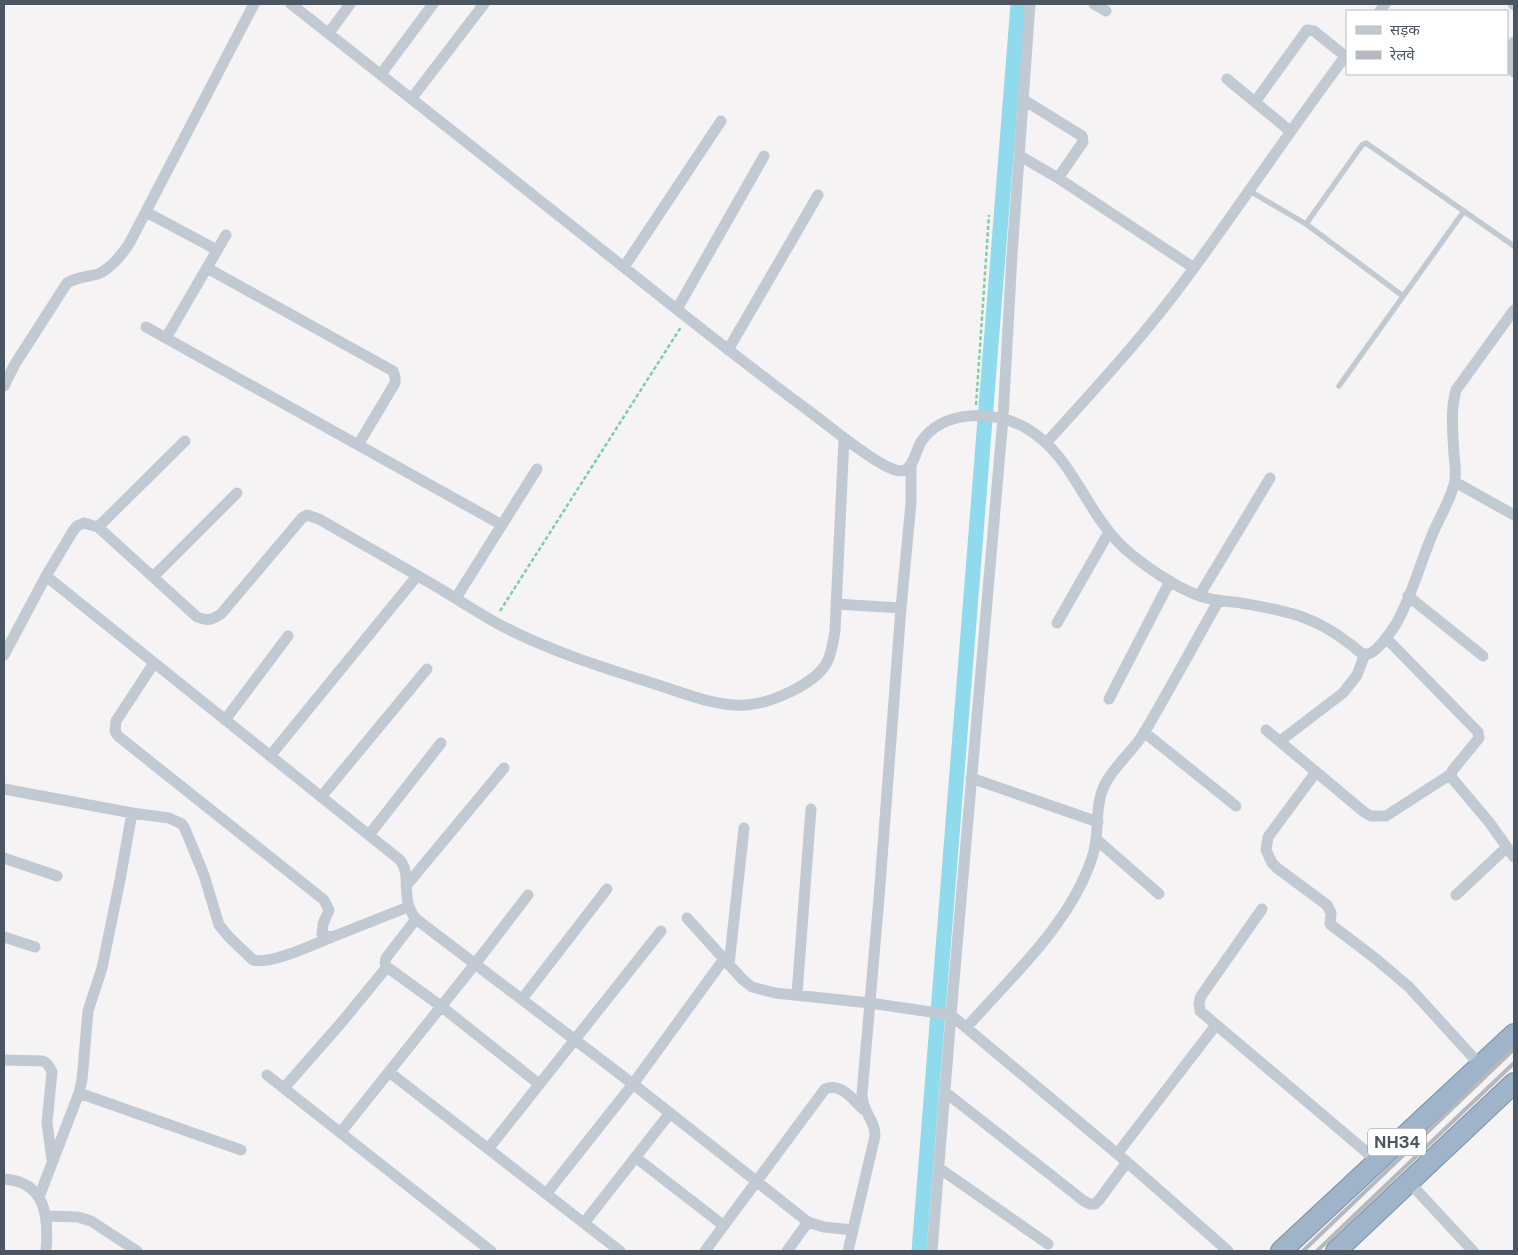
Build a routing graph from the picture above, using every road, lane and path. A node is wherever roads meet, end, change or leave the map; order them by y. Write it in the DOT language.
graph roads {
  1 [pos="254,4"];
  2 [pos="293,4"];
  3 [pos="350,4"];
  4 [pos="432,4"];
  5 [pos="484,4"];
  6 [pos="1030,4"];
  7 [pos="1094,4"];
  8 [pos="1106,11"];
  9 [pos="329,33"];
  10 [pos="1514,42"];
  11 [pos="1346,55"];
  12 [pos="1514,72"];
  13 [pos="381,74"];
  14 [pos="1227,79"];
  15 [pos="412,98"];
  16 [pos="1024,100"];
  17 [pos="1255,102"];
  18 [pos="721,121"];
  19 [pos="1290,131"];
  20 [pos="764,156"];
  21 [pos="1020,156"];
  22 [pos="1058,178"];
  23 [pos="1248,190"];
  24 [pos="818,195"];
  25 [pos="1464,211"];
  26 [pos="146,212"];
  27 [pos="990,215"];
  28 [pos="1306,224"];
  29 [pos="226,235"];
  30 [pos="1514,246"];
  31 [pos="217,250"];
  32 [pos="624,267"];
  33 [pos="207,268"];
  34 [pos="1194,268"];
  35 [pos="1403,296"];
  36 [pos="677,310"];
  37 [pos="1514,310"];
  38 [pos="688,318"];
  39 [pos="146,327"];
  40 [pos="166,338"];
  41 [pos="728,350"];
  42 [pos="4,386"];
  43 [pos="1339,386"];
  44 [pos="988,417"];
  45 [pos="844,438"];
  46 [pos="185,441"];
  47 [pos="1046,443"];
  48 [pos="358,445"];
  49 [pos="911,464"];
  50 [pos="538,469"];
  51 [pos="1270,478"];
  52 [pos="1455,482"];
  53 [pos="237,493"];
  54 [pos="1514,516"];
  55 [pos="502,525"];
  56 [pos="98,527"];
  57 [pos="1109,532"];
  58 [pos="46,576"];
  59 [pos="417,576"];
  60 [pos="154,577"];
  61 [pos="1170,581"];
  62 [pos="1199,596"];
  63 [pos="1408,596"];
  64 [pos="456,598"];
  65 [pos="1219,600"];
  66 [pos="836,604"];
  67 [pos="901,608"];
  68 [pos="494,621"];
  69 [pos="1057,623"];
  70 [pos="4,628"];
  71 [pos="15,634"];
  72 [pos="288,636"];
  73 [pos="1386,638"];
  74 [pos="1365,654"];
  75 [pos="4,655"];
  76 [pos="1483,656"];
  77 [pos="154,663"];
  78 [pos="427,669"];
  79 [pos="1109,699"];
  80 [pos="225,720"];
  81 [pos="1266,730"];
  82 [pos="1144,732"];
  83 [pos="1280,741"];
  84 [pos="441,743"];
  85 [pos="270,756"];
  86 [pos="504,768"];
  87 [pos="1316,772"];
  88 [pos="1450,774"];
  89 [pos="971,778"];
  90 [pos="4,789"];
  91 [pos="321,797"];
  92 [pos="1236,806"];
  93 [pos="811,809"];
  94 [pos="132,813"];
  95 [pos="1098,822"];
  96 [pos="744,828"];
  97 [pos="369,835"];
  98 [pos="1097,840"];
  99 [pos="1507,847"];
  100 [pos="1514,857"];
  101 [pos="4,858"];
  102 [pos="56,876"];
  103 [pos="406,886"];
  104 [pos="607,889"];
  105 [pos="1159,894"];
  106 [pos="528,895"];
  107 [pos="1456,895"];
  108 [pos="408,907"];
  109 [pos="1262,909"];
  110 [pos="687,918"];
  111 [pos="416,919"];
  112 [pos="661,930"];
  113 [pos="4,937"];
  114 [pos="332,937"];
  115 [pos="35,947"];
  116 [pos="727,962"];
  117 [pos="475,964"];
  118 [pos="387,966"];
  119 [pos="796,994"];
  120 [pos="522,999"];
  121 [pos="870,1002"];
  122 [pos="442,1006"];
  123 [pos="947,1015"];
  124 [pos="1216,1025"];
  125 [pos="966,1028"];
  126 [pos="1514,1034"];
  127 [pos="575,1040"];
  128 [pos="4,1060"];
  129 [pos="1480,1065"];
  130 [pos="389,1072"];
  131 [pos="268,1075"];
  132 [pos="1514,1083"];
  133 [pos="539,1084"];
  134 [pos="633,1084"];
  135 [pos="284,1088"];
  136 [pos="945,1092"];
  137 [pos="79,1093"];
  138 [pos="865,1111"];
  139 [pos="670,1113"];
  140 [pos="341,1132"];
  141 [pos="488,1149"];
  142 [pos="241,1150"];
  143 [pos="1117,1154"];
  144 [pos="635,1158"];
  145 [pos="1377,1161"];
  146 [pos="53,1162"];
  147 [pos="1127,1162"];
  148 [pos="939,1168"];
  149 [pos="4,1179"];
  150 [pos="756,1180"];
  151 [pos="1409,1182"];
  152 [pos="546,1194"];
  153 [pos="39,1198"];
  154 [pos="47,1216"];
  155 [pos="808,1222"];
  156 [pos="584,1223"];
  157 [pos="723,1226"];
  158 [pos="853,1230"];
  159 [pos="1048,1244"];
  160 [pos="46,1251"];
  161 [pos="137,1251"];
  162 [pos="491,1251"];
  163 [pos="620,1251"];
  164 [pos="705,1251"];
  165 [pos="788,1251"];
  166 [pos="848,1251"];
  167 [pos="932,1251"];
  168 [pos="1228,1251"];
  169 [pos="1281,1251"];
  170 [pos="1336,1251"];
  171 [pos="1473,1251"];
  1 -- 26 [label="street"];
  2 -- 9 [label="street"];
  3 -- 9 [label="street"];
  4 -- 13 [label="street"];
  5 -- 15 [label="street"];
  6 -- 16 [label="street"];
  7 -- 8 [label="street"];
  9 -- 13 [label="street"];
  10 -- 12 [label="street"];
  11 -- 17 [label="street"];
  11 -- 19 [label="street"];
  13 -- 15 [label="street"];
  14 -- 17 [label="street"];
  15 -- 32 [label="street"];
  16 -- 21 [label="street"];
  16 -- 22 [label="street"];
  17 -- 19 [label="street"];
  18 -- 32 [label="street"];
  19 -- 23 [label="street"];
  20 -- 36 [label="street"];
  21 -- 22 [label="street"];
  21 -- 44 [label="street"];
  22 -- 34 [label="street"];
  23 -- 28 [label="lane"];
  23 -- 34 [label="street"];
  24 -- 41 [label="street"];
  25 -- 28 [label="lane"];
  25 -- 30 [label="lane"];
  25 -- 35 [label="lane"];
  26 -- 31 [label="street"];
  26 -- 42 [label="street"];
  27 -- 44 [label="path"];
  28 -- 35 [label="lane"];
  29 -- 31 [label="street"];
  31 -- 33 [label="street"];
  32 -- 36 [label="street"];
  33 -- 40 [label="street"];
  33 -- 48 [label="street"];
  34 -- 47 [label="street"];
  35 -- 43 [label="lane"];
  36 -- 38 [label="street"];
  37 -- 52 [label="street"];
  38 -- 41 [label="street"];
  38 -- 68 [label="path"];
  39 -- 40 [label="street"];
  40 -- 48 [label="street"];
  41 -- 45 [label="street"];
  44 -- 47 [label="street"];
  44 -- 49 [label="street"];
  44 -- 89 [label="street"];
  45 -- 49 [label="street"];
  45 -- 66 [label="street"];
  46 -- 56 [label="street"];
  47 -- 57 [label="street"];
  48 -- 55 [label="street"];
  49 -- 67 [label="street"];
  50 -- 55 [label="street"];
  51 -- 62 [label="street"];
  52 -- 54 [label="street"];
  52 -- 63 [label="street"];
  53 -- 60 [label="street"];
  55 -- 64 [label="street"];
  56 -- 58 [label="street"];
  56 -- 60 [label="street"];
  57 -- 61 [label="street"];
  57 -- 69 [label="street"];
  58 -- 71 [label="street"];
  58 -- 77 [label="street"];
  59 -- 60 [label="street"];
  59 -- 64 [label="street"];
  59 -- 85 [label="street"];
  61 -- 62 [label="street"];
  61 -- 79 [label="street"];
  62 -- 65 [label="street"];
  63 -- 73 [label="street"];
  63 -- 76 [label="street"];
  64 -- 68 [label="street"];
  65 -- 74 [label="street"];
  65 -- 82 [label="street"];
  66 -- 67 [label="street"];
  66 -- 68 [label="street"];
  67 -- 121 [label="street"];
  70 -- 71 [label="street"];
  71 -- 75 [label="street"];
  72 -- 80 [label="street"];
  73 -- 74 [label="street"];
  73 -- 88 [label="street"];
  74 -- 83 [label="street"];
  77 -- 80 [label="street"];
  77 -- 114 [label="street"];
  78 -- 91 [label="street"];
  80 -- 85 [label="street"];
  81 -- 83 [label="street"];
  82 -- 92 [label="street"];
  82 -- 95 [label="street"];
  83 -- 87 [label="street"];
  84 -- 97 [label="street"];
  85 -- 91 [label="street"];
  86 -- 103 [label="street"];
  87 -- 88 [label="street"];
  87 -- 129 [label="street"];
  88 -- 99 [label="street"];
  89 -- 95 [label="street"];
  89 -- 123 [label="street"];
  90 -- 94 [label="street"];
  91 -- 97 [label="street"];
  93 -- 119 [label="street"];
  94 -- 114 [label="street"];
  94 -- 137 [label="street"];
  95 -- 98 [label="street"];
  96 -- 116 [label="street"];
  97 -- 103 [label="street"];
  98 -- 105 [label="street"];
  98 -- 125 [label="street"];
  99 -- 100 [label="street"];
  99 -- 107 [label="street"];
  101 -- 102 [label="street"];
  103 -- 108 [label="street"];
  104 -- 120 [label="street"];
  106 -- 117 [label="street"];
  108 -- 111 [label="street"];
  108 -- 114 [label="street"];
  109 -- 124 [label="street"];
  110 -- 116 [label="street"];
  111 -- 117 [label="street"];
  111 -- 118 [label="street"];
  112 -- 127 [label="street"];
  113 -- 115 [label="street"];
  116 -- 119 [label="street"];
  116 -- 134 [label="street"];
  117 -- 120 [label="street"];
  117 -- 122 [label="street"];
  118 -- 122 [label="street"];
  118 -- 135 [label="street"];
  119 -- 121 [label="street"];
  120 -- 127 [label="street"];
  121 -- 123 [label="street"];
  121 -- 138 [label="street"];
  122 -- 130 [label="street"];
  122 -- 133 [label="street"];
  123 -- 125 [label="street"];
  123 -- 136 [label="street"];
  124 -- 143 [label="street"];
  124 -- 145 [label="street"];
  125 -- 143 [label="street"];
  126 -- 129 [label="highway, NH34"];
  127 -- 133 [label="street"];
  127 -- 134 [label="street"];
  128 -- 146 [label="street"];
  129 -- 145 [label="highway, NH34"];
  130 -- 140 [label="street"];
  130 -- 141 [label="street"];
  131 -- 135 [label="street"];
  132 -- 151 [label="highway, NH34"];
  133 -- 141 [label="street"];
  134 -- 139 [label="street"];
  134 -- 152 [label="street"];
  135 -- 140 [label="street"];
  136 -- 147 [label="street"];
  136 -- 148 [label="street"];
  137 -- 142 [label="street"];
  137 -- 146 [label="street"];
  138 -- 150 [label="street"];
  138 -- 158 [label="street"];
  139 -- 144 [label="street"];
  139 -- 150 [label="street"];
  140 -- 162 [label="street"];
  141 -- 152 [label="street"];
  143 -- 147 [label="street"];
  144 -- 156 [label="street"];
  144 -- 157 [label="street"];
  145 -- 169 [label="highway, NH34"];
  146 -- 153 [label="street"];
  147 -- 168 [label="street"];
  148 -- 159 [label="street"];
  148 -- 167 [label="street"];
  149 -- 153 [label="street"];
  150 -- 155 [label="street"];
  150 -- 157 [label="street"];
  151 -- 170 [label="highway, NH34"];
  151 -- 171 [label="street"];
  152 -- 156 [label="street"];
  153 -- 154 [label="street"];
  154 -- 160 [label="street"];
  154 -- 161 [label="street"];
  155 -- 158 [label="street"];
  155 -- 165 [label="street"];
  156 -- 163 [label="street"];
  157 -- 164 [label="street"];
  158 -- 166 [label="street"];
}
